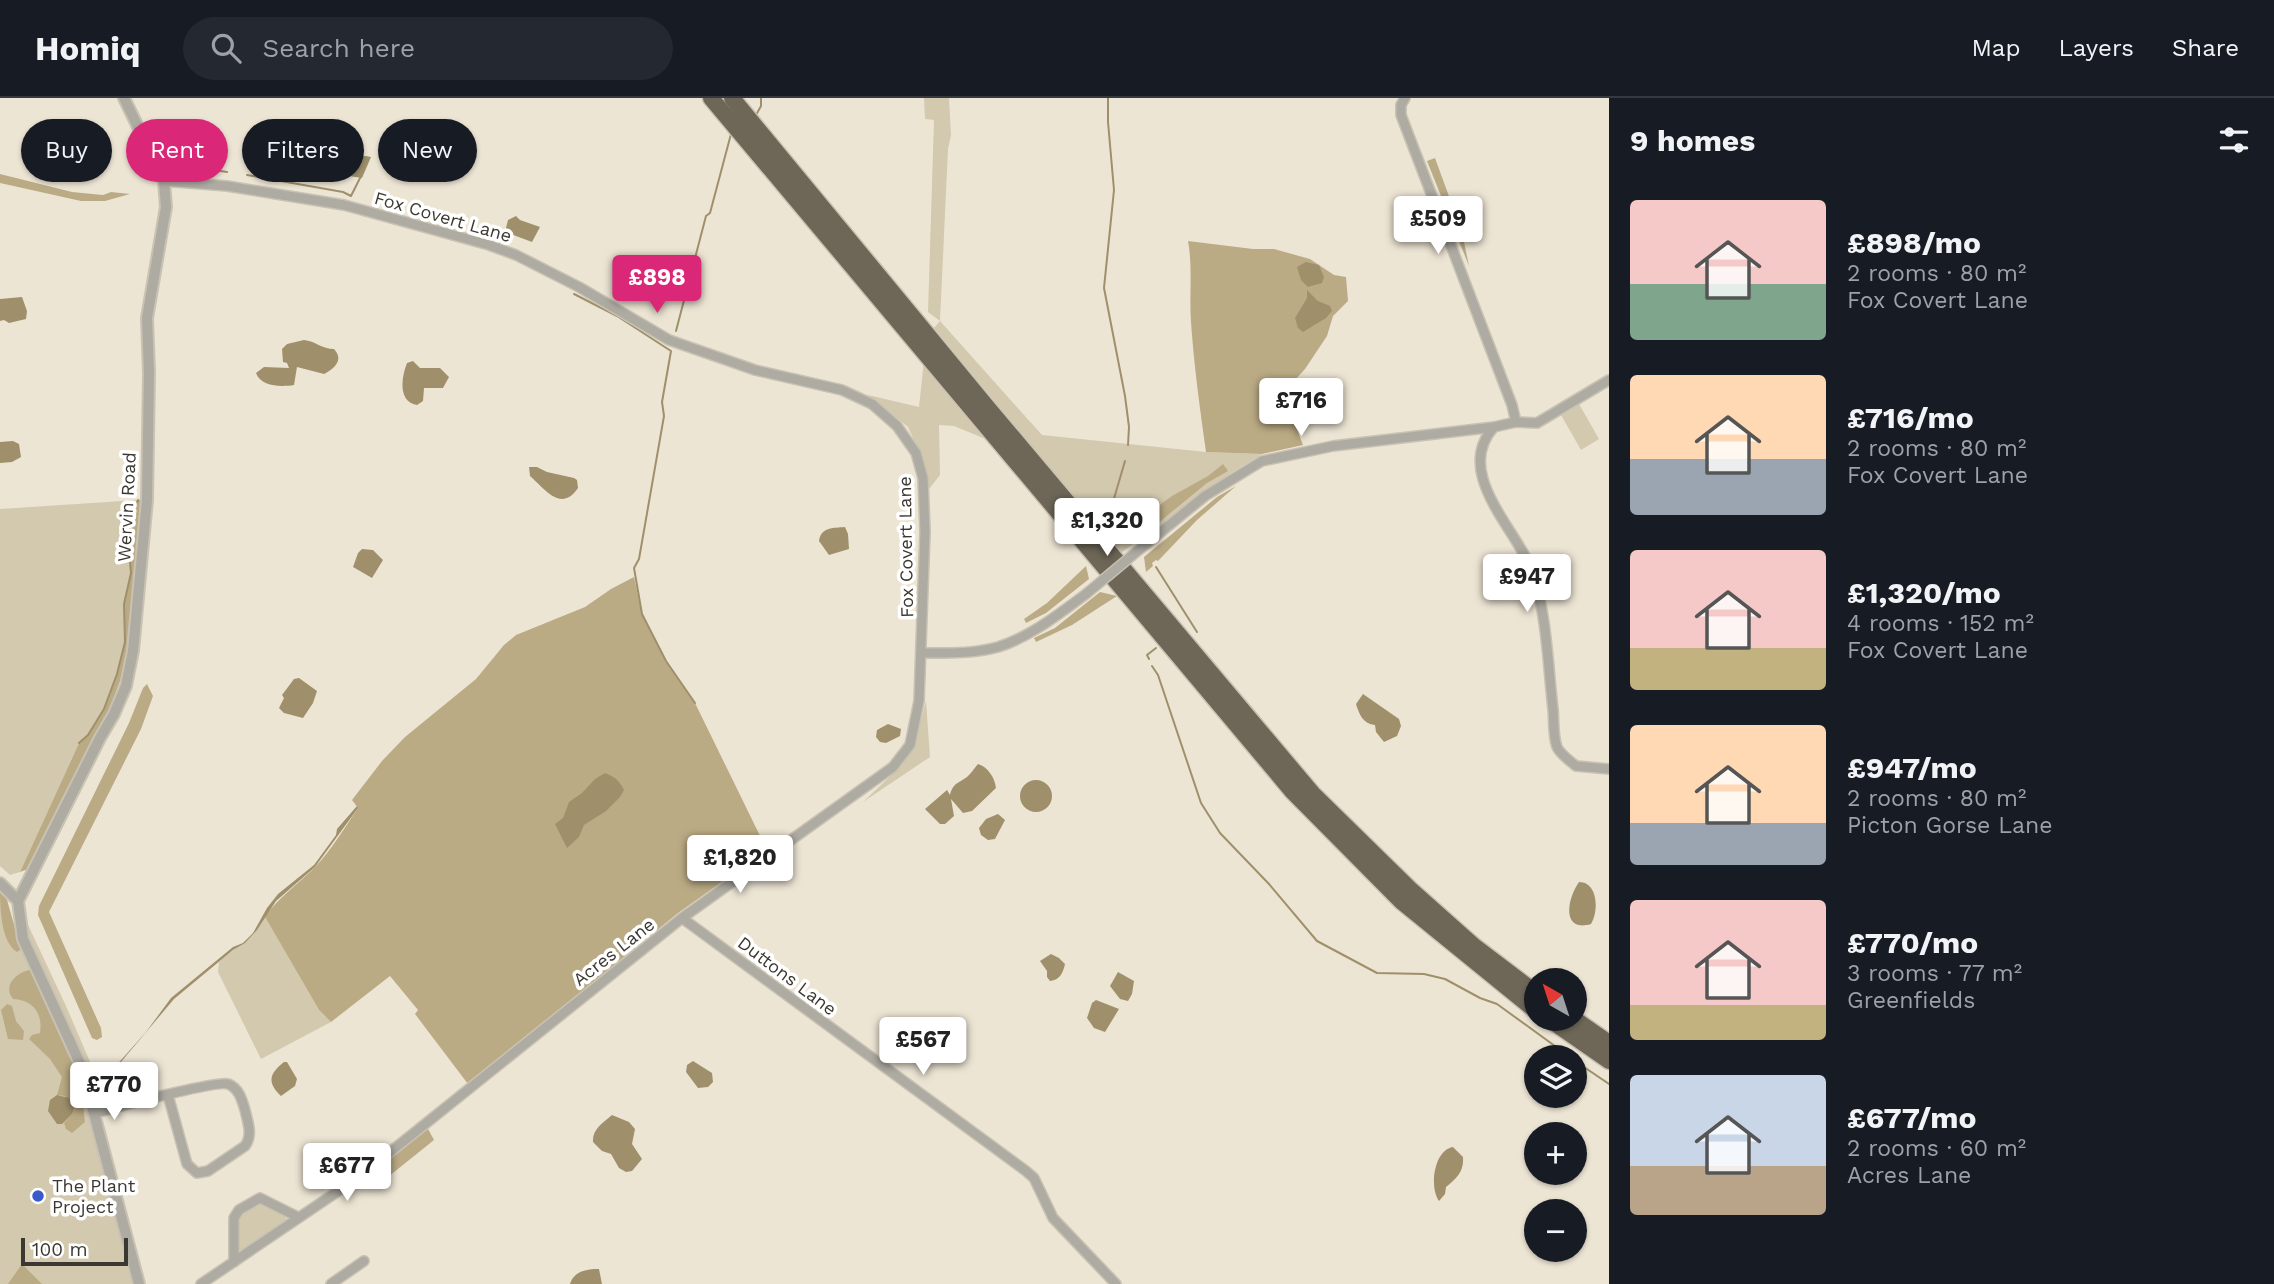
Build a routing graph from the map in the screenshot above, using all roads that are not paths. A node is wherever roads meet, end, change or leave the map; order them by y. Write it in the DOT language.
graph roads {
  1 [pos="124,98"];
  2 [pos="711,98"];
  3 [pos="732,98"];
  4 [pos="1405,98"];
  5 [pos="134,119"];
  6 [pos="164,182"];
  7 [pos="177,182"];
  8 [pos="1609,380"];
  9 [pos="1516,422"];
  10 [pos="1494,427"];
  11 [pos="922,653"];
  12 [pos="1609,769"];
  13 [pos="0,883"];
  14 [pos="18,901"];
  15 [pos="682,918"];
  16 [pos="1524,984"];
  17 [pos="1524,1001"];
  18 [pos="1587,1028"];
  19 [pos="1566,1031"];
  20 [pos="1609,1043"];
  21 [pos="1609,1061"];
  22 [pos="168,1095"];
  23 [pos="95,1113"];
  24 [pos="298,1217"];
  25 [pos="364,1261"];
  26 [pos="234,1262"];
  27 [pos="139,1284"];
  28 [pos="201,1284"];
  29 [pos="331,1284"];
  30 [pos="1116,1284"];
  1 -- 5 [label="street, Wervin Road"];
  2 -- 17 [label="highway"];
  3 -- 16 [label="highway"];
  4 -- 9 [label="street"];
  6 -- 14 [label="street, Wervin Road"];
  7 -- 11 [label="street, Fox Covert Lane"];
  8 -- 9 [label="street"];
  9 -- 10 [label="street"];
  10 -- 11 [label="street, bridge"];
  10 -- 12 [label="street"];
  11 -- 15 [label="street, Acres Lane"];
  13 -- 14 [label="street"];
  14 -- 23 [label="street"];
  15 -- 24 [label="street, Acres Lane"];
  15 -- 30 [label="street, Duttons Lane"];
  18 -- 20 [label="highway"];
  19 -- 21 [label="highway"];
  22 -- 22 [label="street"];
  22 -- 23 [label="street"];
  23 -- 27 [label="street"];
  24 -- 26 [label="street, Acres Lane"];
  24 -- 26 [label="street"];
  25 -- 29 [label="street"];
  26 -- 28 [label="street, Acres Lane"];
}
